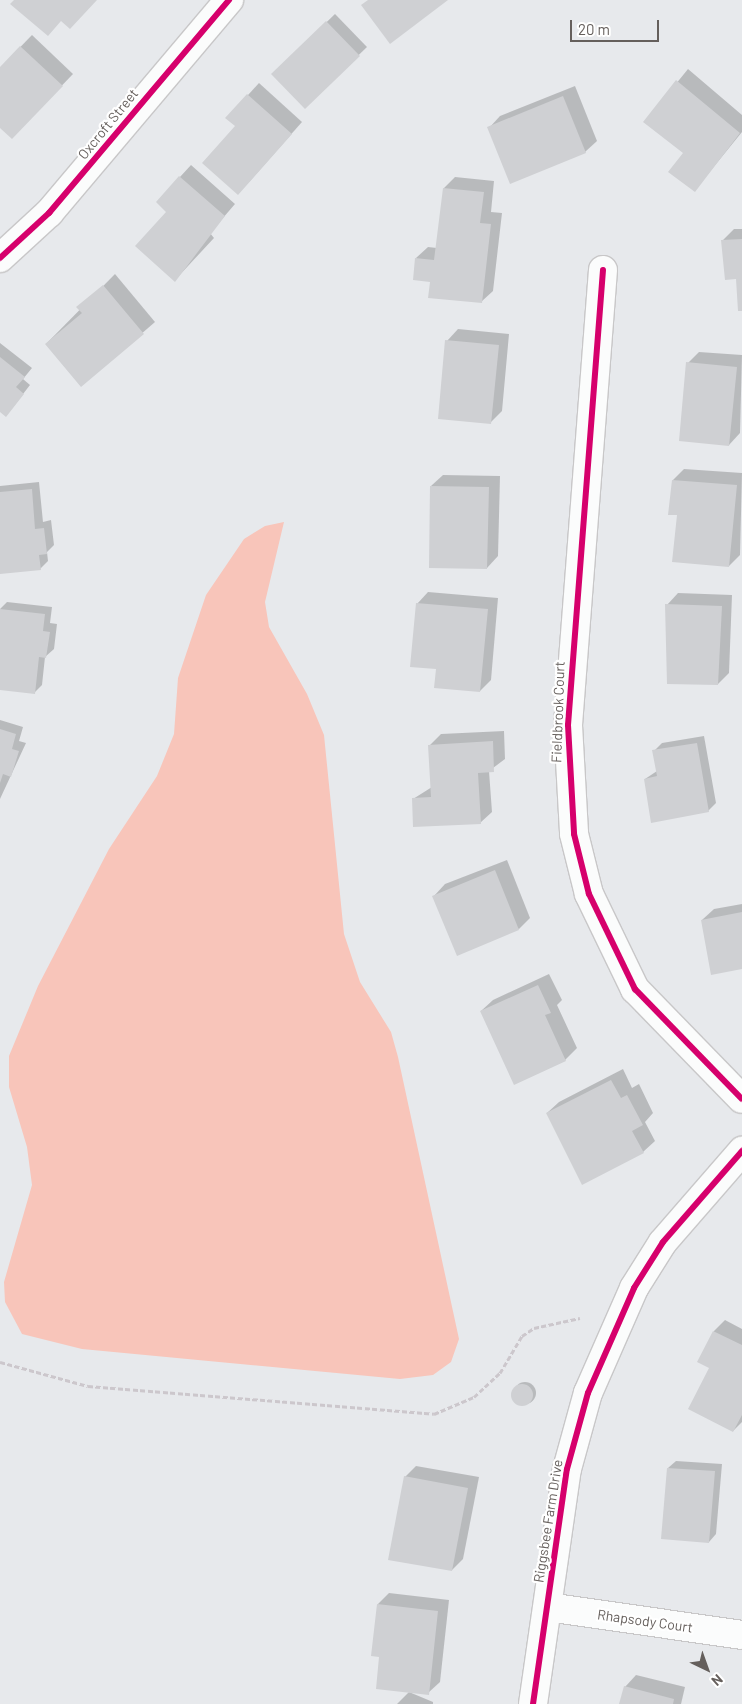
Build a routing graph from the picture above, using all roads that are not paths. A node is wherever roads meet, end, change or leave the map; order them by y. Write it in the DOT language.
graph roads {
  1 [pos="229,0"];
  2 [pos="0,258"];
  3 [pos="603,270"];
  4 [pos="742,1098"];
  5 [pos="742,1151"];
  6 [pos="548,1607"];
  7 [pos="742,1635"];
  8 [pos="533,1704"];
  1 -- 2 [label="street, Oxcroft Street"];
  3 -- 4 [label="street, Fieldbrook Court"];
  5 -- 6 [label="street, Riggsbee Farm Drive"];
  6 -- 7 [label="street, Rhapsody Court"];
  6 -- 8 [label="street, Riggsbee Farm Drive"];
}
